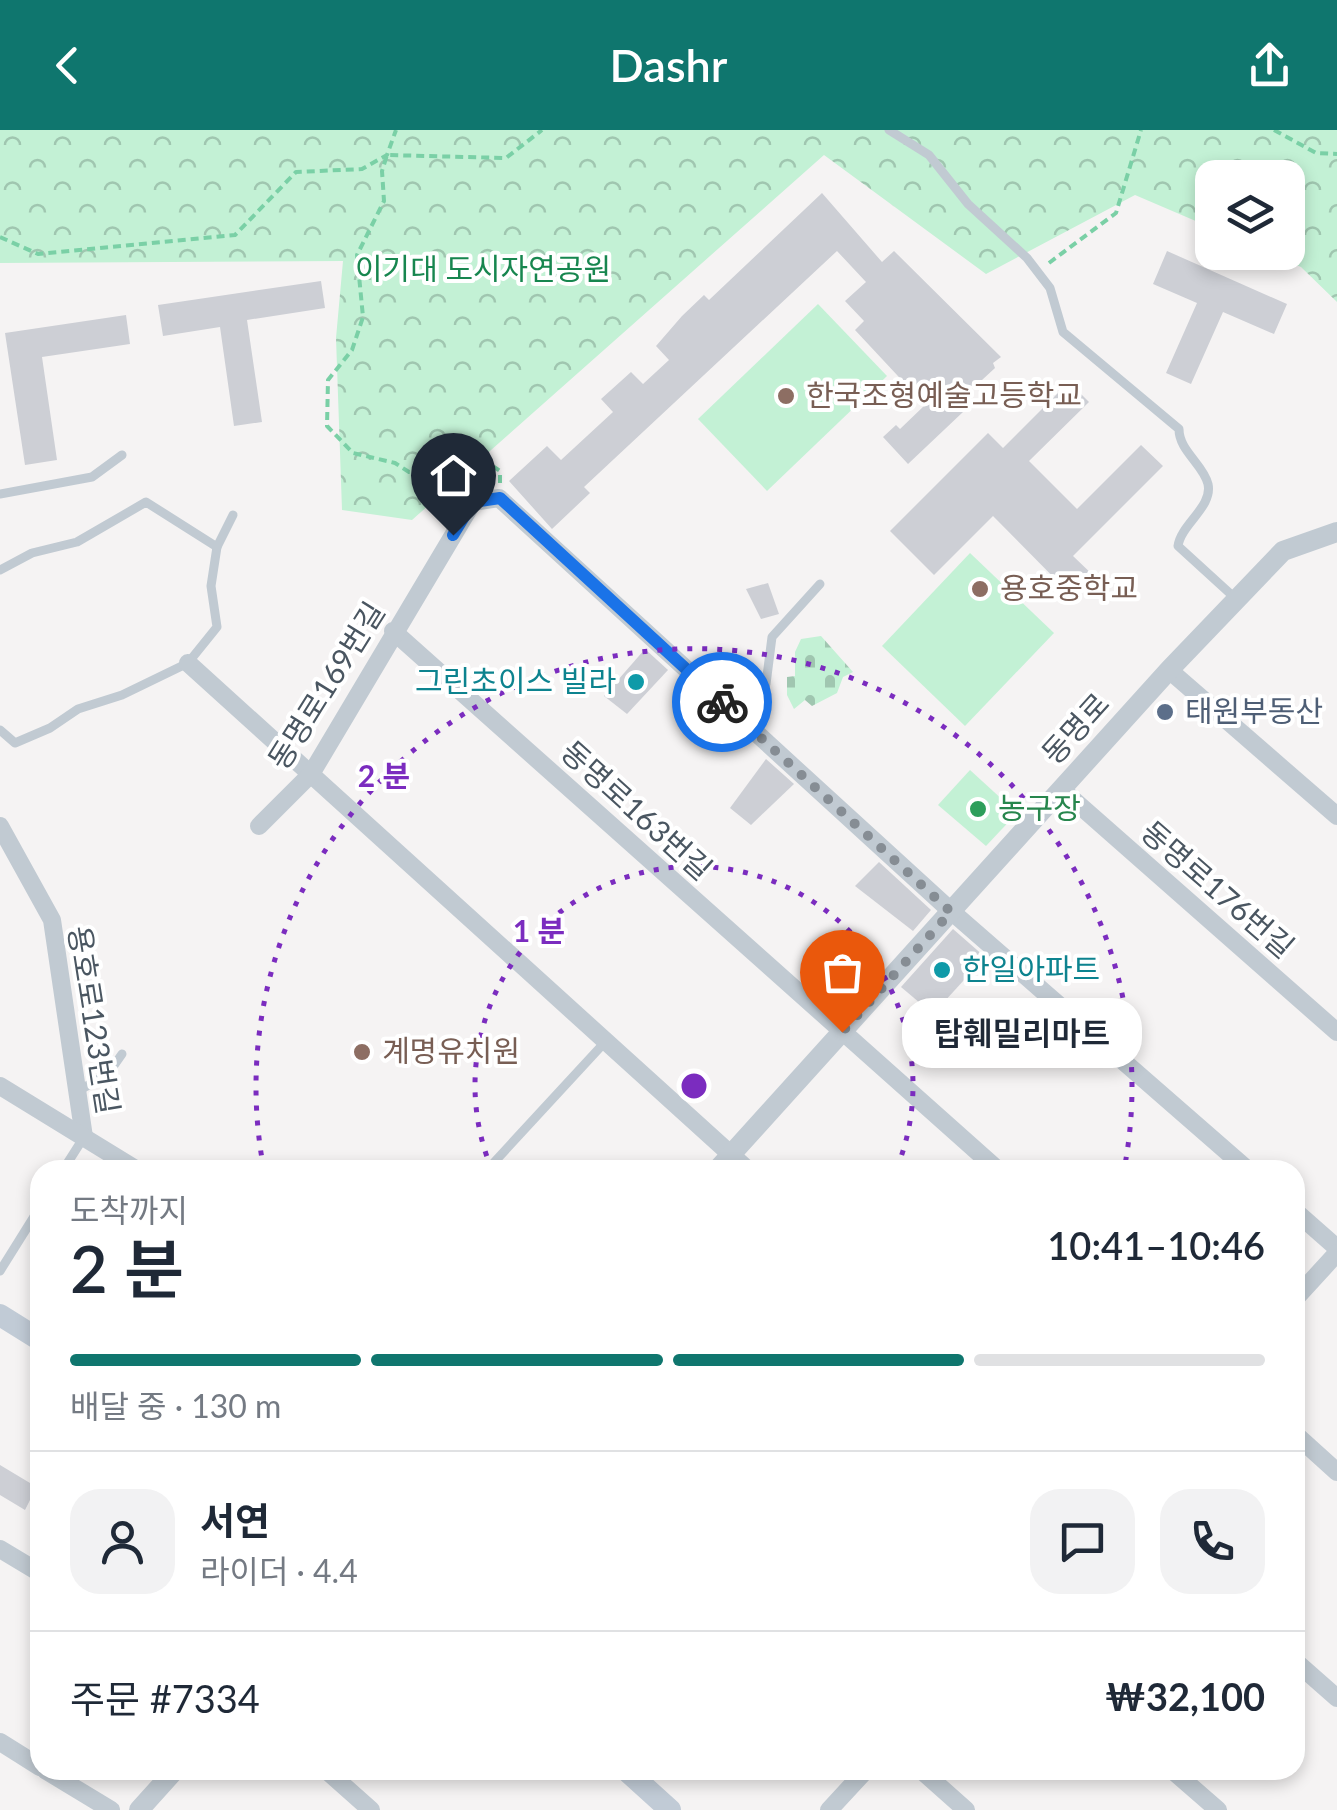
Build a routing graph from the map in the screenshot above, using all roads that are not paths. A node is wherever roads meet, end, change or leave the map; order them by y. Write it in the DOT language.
graph roads {
  1 [pos="889,130"];
  2 [pos="122,455"];
  3 [pos="0,494"];
  4 [pos="233,515"];
  5 [pos="1337,532"];
  6 [pos="217,547"];
  7 [pos="0,570"];
  8 [pos="820,584"];
  9 [pos="1236,600"];
  10 [pos="393,632"];
  11 [pos="188,663"];
  12 [pos="1170,670"];
  13 [pos="733,712"];
  14 [pos="0,730"];
  15 [pos="311,774"];
  16 [pos="1062,789"];
  17 [pos="1337,816"];
  18 [pos="0,826"];
  19 [pos="260,826"];
  20 [pos="951,912"];
  21 [pos="842,1032"];
  22 [pos="1337,1032"];
  23 [pos="606,1041"];
  24 [pos="122,1054"];
  25 [pos="0,1086"];
  26 [pos="78,1092"];
  27 [pos="84,1137"];
  28 [pos="69,1160"];
  29 [pos="121,1160"];
  30 [pos="496,1160"];
  31 [pos="722,1160"];
  32 [pos="726,1160"];
  33 [pos="987,1160"];
  34 [pos="1236,1160"];
  35 [pos="1305,1221"];
  36 [pos="30,1223"];
  37 [pos="1337,1251"];
  38 [pos="0,1271"];
  39 [pos="1305,1288"];
  40 [pos="0,1315"];
  41 [pos="30,1334"];
  42 [pos="1305,1443"];
  43 [pos="1337,1472"];
  44 [pos="0,1549"];
  45 [pos="30,1567"];
  46 [pos="1305,1670"];
  47 [pos="1337,1698"];
  48 [pos="0,1742"];
  49 [pos="30,1760"];
  50 [pos="63,1780"];
  51 [pos="166,1780"];
  52 [pos="337,1780"];
  53 [pos="637,1780"];
  54 [pos="857,1780"];
  55 [pos="932,1780"];
  56 [pos="1184,1780"];
  57 [pos="112,1810"];
  58 [pos="139,1810"];
  59 [pos="371,1810"];
  60 [pos="670,1810"];
  61 [pos="830,1810"];
  62 [pos="966,1810"];
  63 [pos="1218,1810"];
  1 -- 9 [label="lane"];
  2 -- 3 [label="lane"];
  4 -- 6 [label="lane"];
  5 -- 9 [label="street, 동명로"];
  6 -- 7 [label="lane"];
  6 -- 11 [label="lane"];
  8 -- 13 [label="lane"];
  9 -- 12 [label="street, 동명로"];
  10 -- 13 [label="street, 동명로169번길"];
  10 -- 15 [label="street, 동명로169번길"];
  10 -- 21 [label="street, 동명로163번길"];
  11 -- 14 [label="lane"];
  11 -- 15 [label="street"];
  12 -- 16 [label="street, 동명로"];
  12 -- 17 [label="street"];
  13 -- 20 [label="street"];
  15 -- 19 [label="street, 동명로169번길"];
  15 -- 23 [label="street"];
  16 -- 20 [label="street, 동명로"];
  16 -- 22 [label="street, 동명로176번길"];
  18 -- 26 [label="street, 용호로123번길"];
  20 -- 21 [label="street, 동명로"];
  20 -- 34 [label="street"];
  21 -- 32 [label="street, 동명로"];
  21 -- 33 [label="street, 동명로163번길"];
  23 -- 30 [label="lane"];
  23 -- 31 [label="street"];
  24 -- 26 [label="lane"];
  25 -- 27 [label="street"];
  26 -- 27 [label="street, 용호로123번길"];
  27 -- 28 [label="lane, 용호로123번길"];
  27 -- 29 [label="street"];
  35 -- 37 [label="street"];
  36 -- 38 [label="lane"];
  37 -- 39 [label="street"];
  40 -- 41 [label="main road"];
  42 -- 43 [label="street"];
  44 -- 45 [label="street"];
  46 -- 47 [label="street"];
  48 -- 49 [label="street"];
  50 -- 57 [label="street"];
  51 -- 58 [label="street"];
  52 -- 59 [label="street"];
  53 -- 60 [label="main road"];
  54 -- 61 [label="street"];
  55 -- 62 [label="street"];
  56 -- 63 [label="street"];
}
